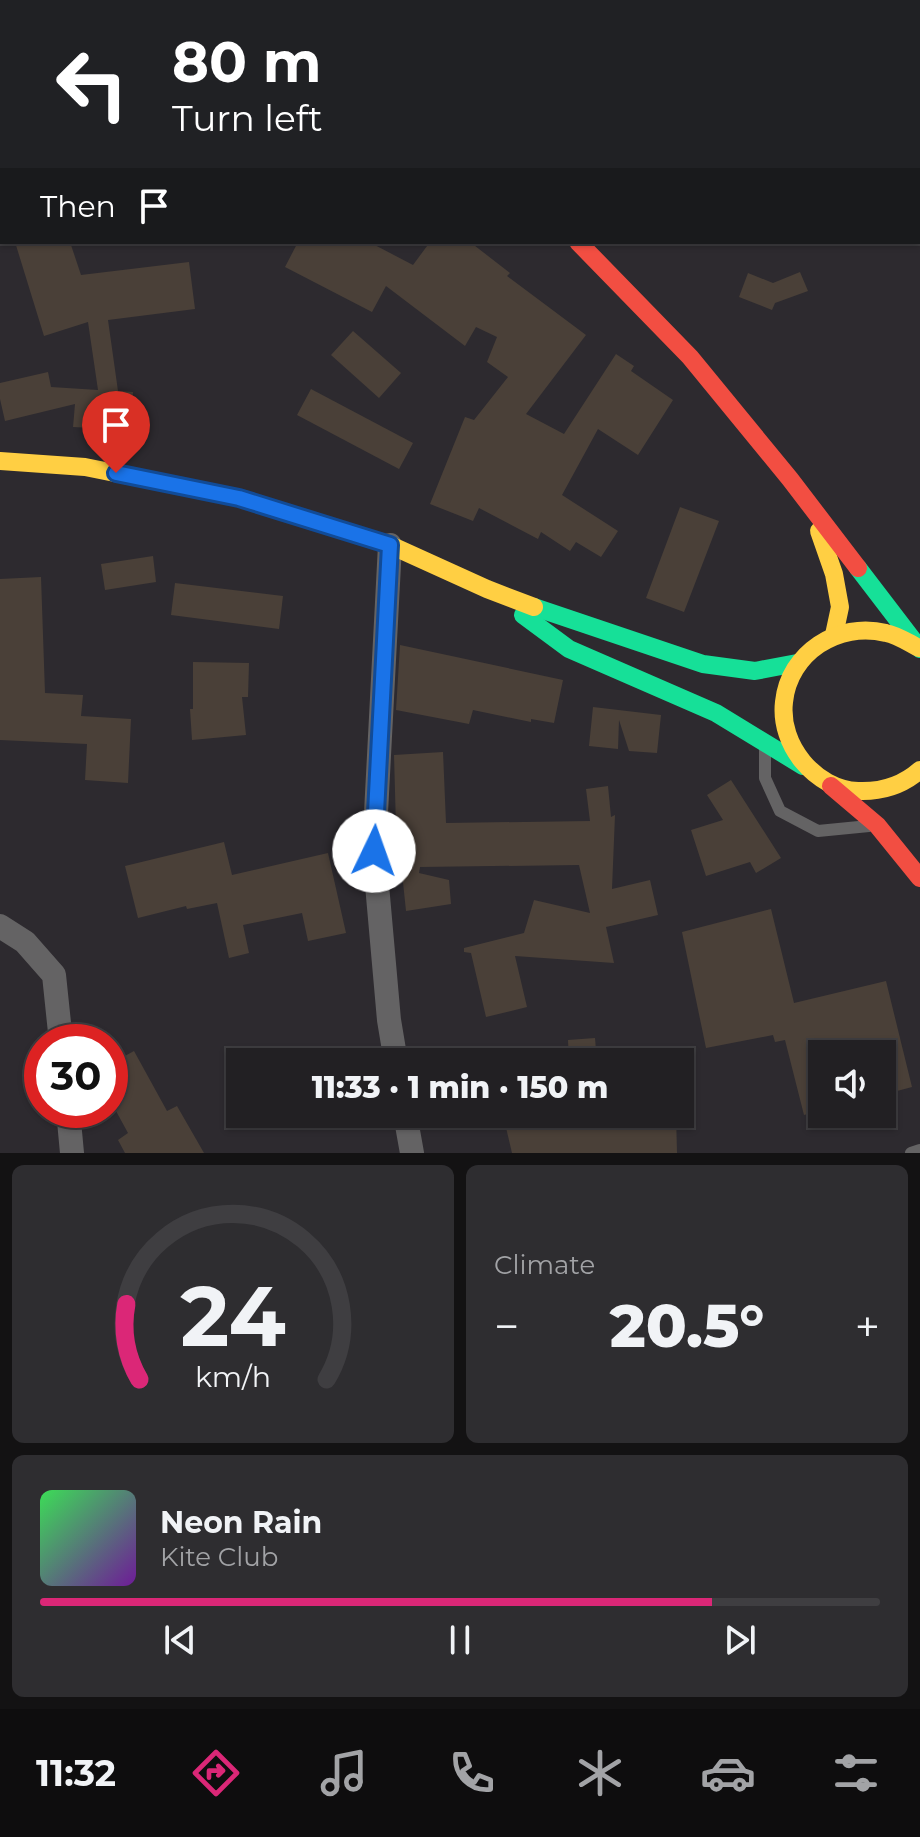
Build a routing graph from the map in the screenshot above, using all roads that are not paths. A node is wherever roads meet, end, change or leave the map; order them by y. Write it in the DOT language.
graph roads {
  1 [pos="580,244"];
  2 [pos="0,461"];
  3 [pos="790,479"];
  4 [pos="390,545"];
  5 [pos="487,589"];
  6 [pos="834,635"];
  7 [pos="920,649"];
  8 [pos="797,663"];
  9 [pos="765,743"];
  10 [pos="809,770"];
  11 [pos="920,770"];
  12 [pos="828,783"];
  13 [pos="877,825"];
  14 [pos="920,878"];
  15 [pos="0,926"];
  16 [pos="59,1024"];
  17 [pos="394,1048"];
  18 [pos="70,1128"];
  19 [pos="408,1128"];
  20 [pos="920,1150"];
  21 [pos="72,1153"];
  22 [pos="412,1153"];
  23 [pos="911,1153"];
  1 -- 3 [label="main road"];
  2 -- 4 [label="main road"];
  3 -- 6 [label="main road"];
  3 -- 7 [label="main road"];
  4 -- 5 [label="main road"];
  4 -- 17 [label="street"];
  5 -- 8 [label="main road"];
  5 -- 9 [label="main road"];
  6 -- 7 [label="main road"];
  6 -- 8 [label="main road"];
  8 -- 10 [label="main road"];
  9 -- 10 [label="main road"];
  9 -- 13 [label="lane"];
  10 -- 12 [label="main road"];
  11 -- 12 [label="main road"];
  12 -- 13 [label="main road"];
  13 -- 14 [label="main road"];
  15 -- 16 [label="street"];
  18 -- 21 [label="street"];
  19 -- 22 [label="street"];
  20 -- 23 [label="lane"];
}
